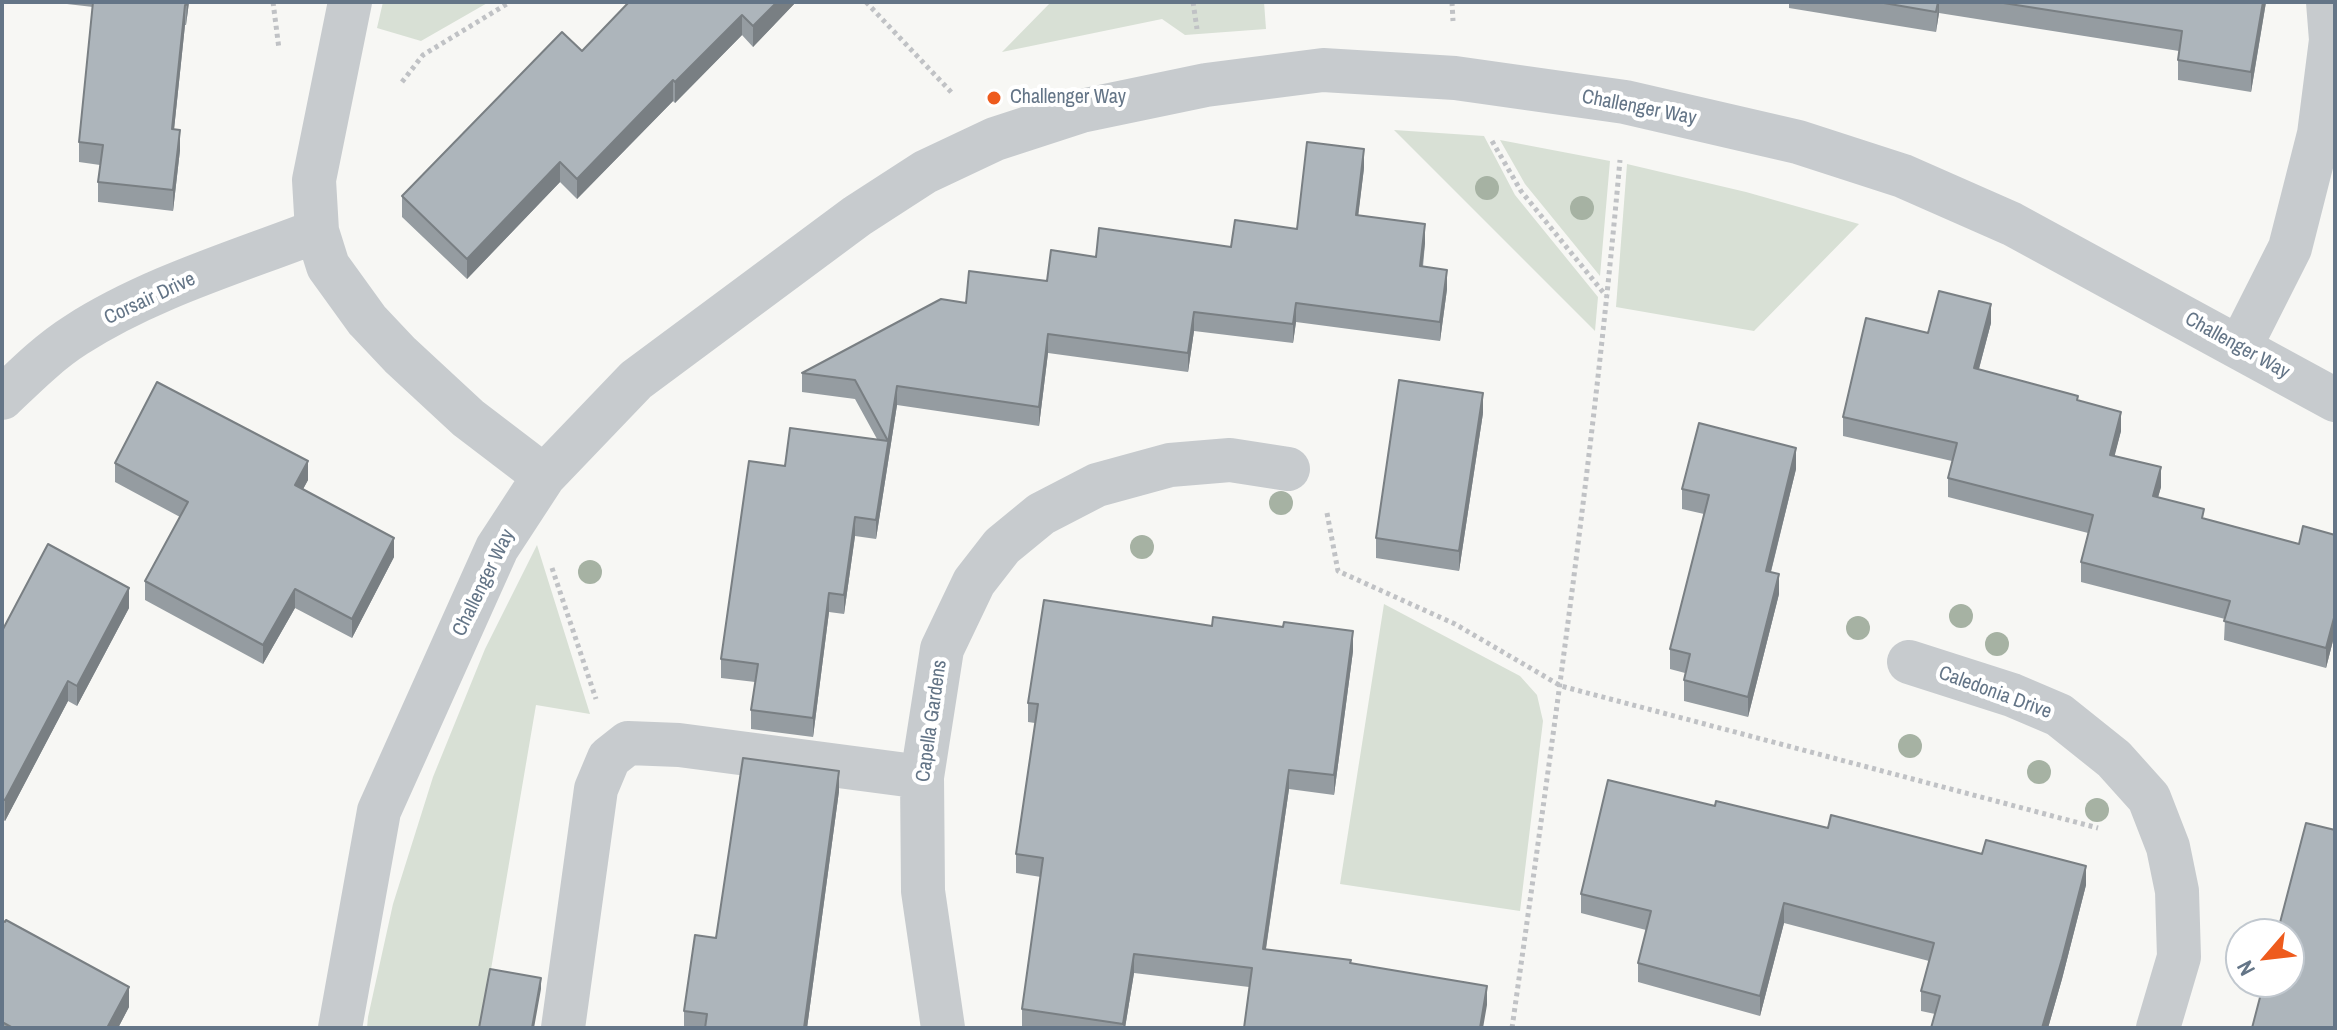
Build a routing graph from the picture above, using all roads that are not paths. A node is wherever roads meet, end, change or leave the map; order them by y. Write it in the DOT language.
graph roads {
  1 [pos="350,2"];
  2 [pos="2328,2"];
  3 [pos="317,231"];
  4 [pos="2240,347"];
  5 [pos="2,398"];
  6 [pos="2335,400"];
  7 [pos="1288,469"];
  8 [pos="537,487"];
  9 [pos="1909,662"];
  10 [pos="922,777"];
  11 [pos="340,1028"];
  12 [pos="563,1028"];
  13 [pos="943,1028"];
  14 [pos="2158,1028"];
  1 -- 3 [label="street"];
  2 -- 4 [label="street"];
  3 -- 5 [label="street, Corsair Drive"];
  3 -- 8 [label="street"];
  4 -- 6 [label="street, Challenger Way"];
  4 -- 8 [label="street, Challenger Way"];
  7 -- 10 [label="street, Capella Gardens"];
  8 -- 11 [label="street, Challenger Way"];
  9 -- 14 [label="street, Caledonia Drive"];
  10 -- 12 [label="street"];
  10 -- 13 [label="street, Capella Gardens"];
}
